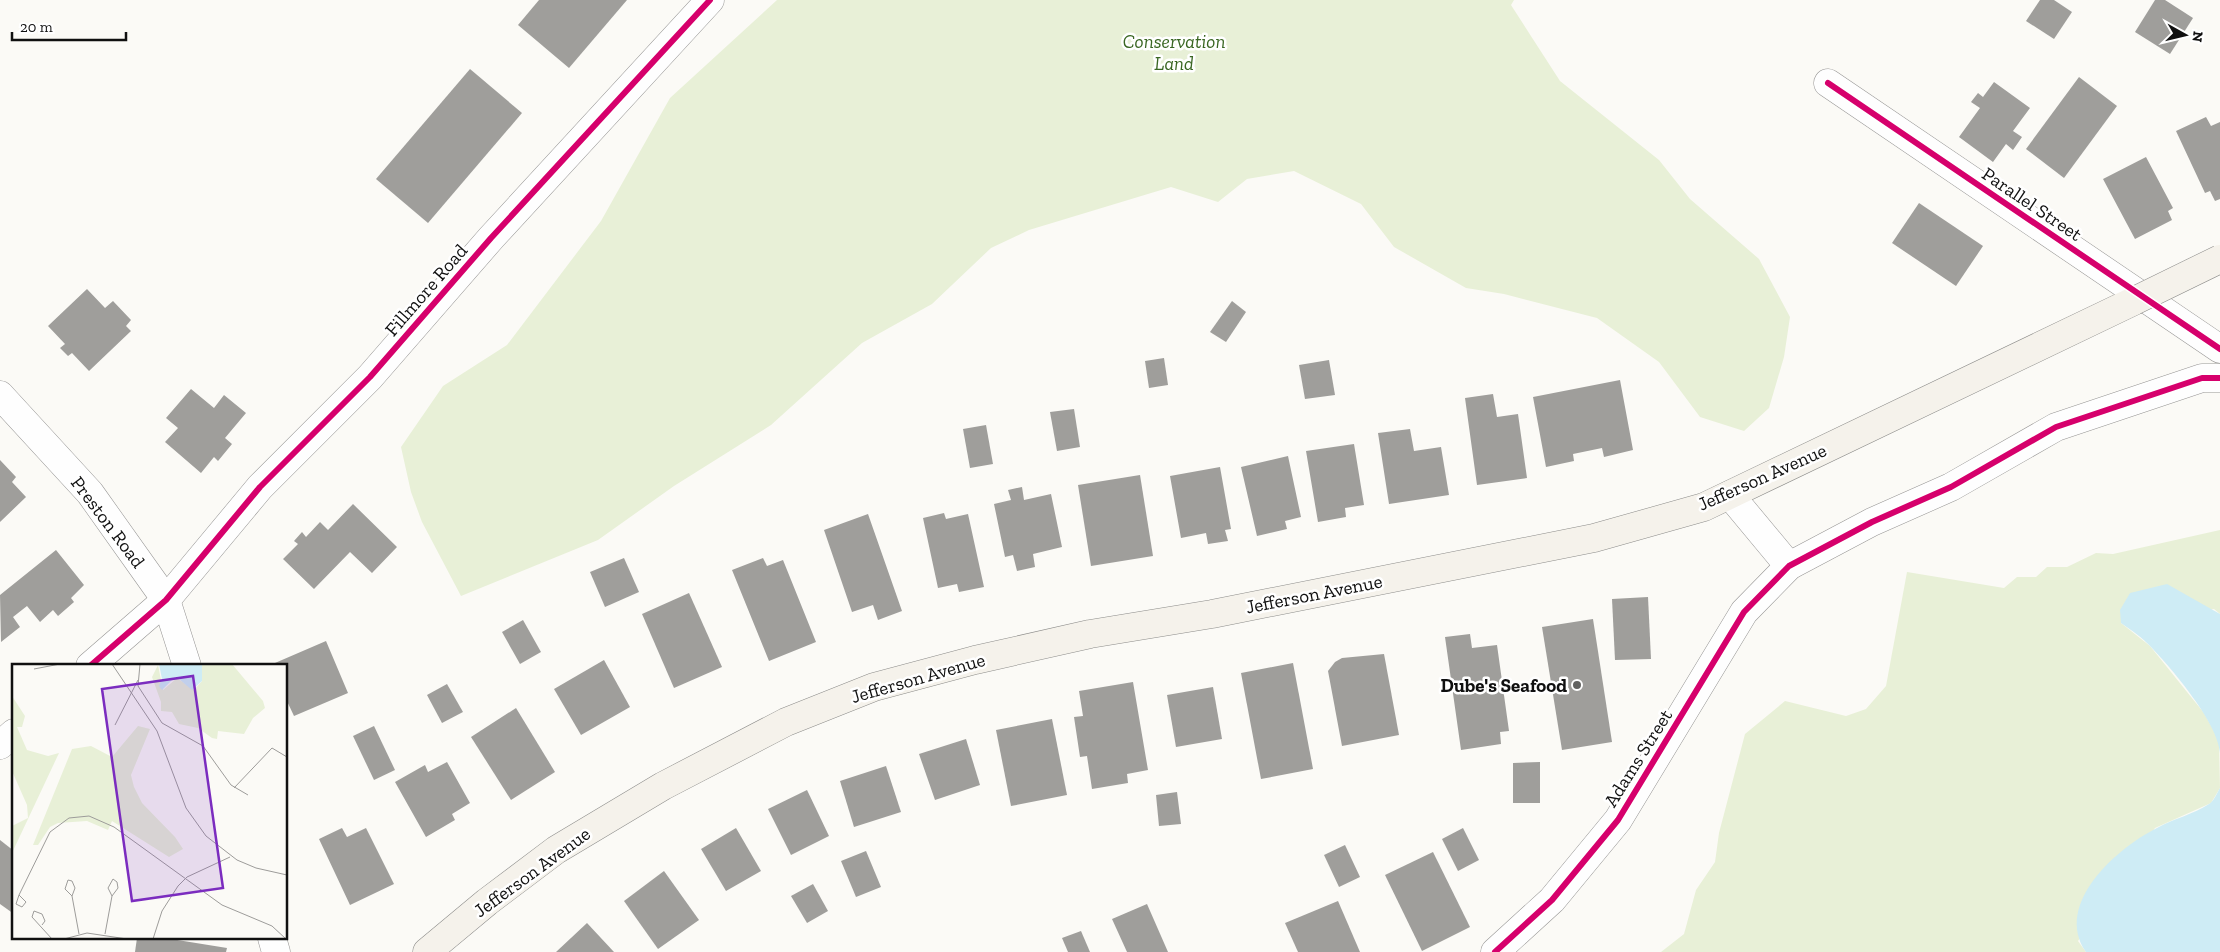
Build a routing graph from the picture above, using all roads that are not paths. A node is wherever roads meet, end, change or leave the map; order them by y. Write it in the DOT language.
graph roads {
  1 [pos="710,0"];
  2 [pos="1828,83"];
  3 [pos="2220,259"];
  4 [pos="2220,349"];
  5 [pos="2220,378"];
  6 [pos="0,395"];
  7 [pos="1730,495"];
  8 [pos="1788,566"];
  9 [pos="166,600"];
  10 [pos="92,664"];
  11 [pos="186,664"];
  12 [pos="12,735"];
  13 [pos="0,745"];
  14 [pos="427,952"];
  15 [pos="1495,952"];
  1 -- 9 [label="street, Fillmore Road"];
  2 -- 4 [label="street, Parallel Street"];
  3 -- 7 [label="main road, Jefferson Avenue, bridge"];
  5 -- 8 [label="street"];
  6 -- 9 [label="street, Preston Road"];
  7 -- 8 [label="street"];
  7 -- 14 [label="main road, Jefferson Avenue"];
  8 -- 15 [label="street, Adams Street"];
  9 -- 10 [label="street, Fillmore Road"];
  9 -- 11 [label="street, Preston Road"];
  12 -- 13 [label="street"];
}
